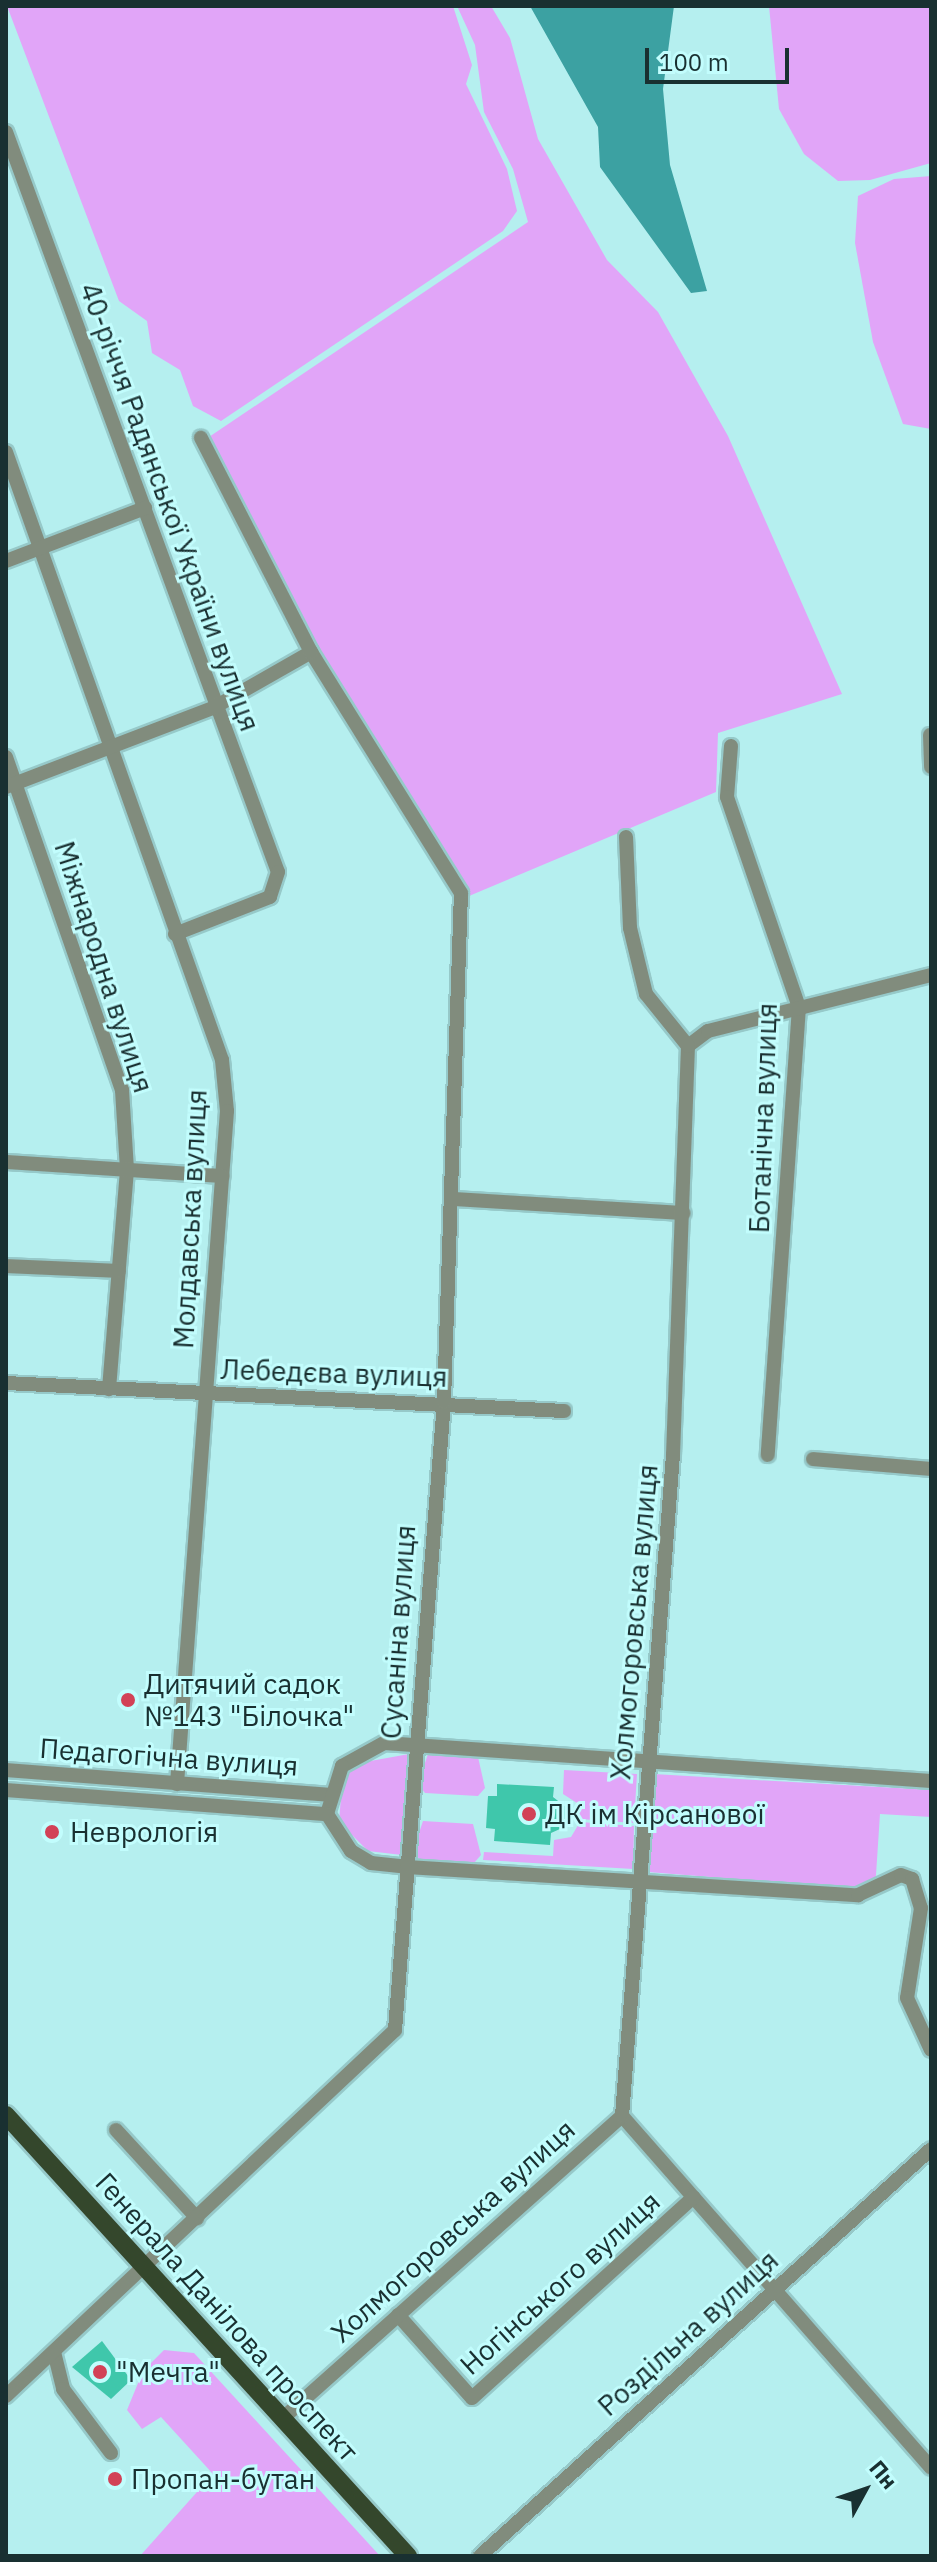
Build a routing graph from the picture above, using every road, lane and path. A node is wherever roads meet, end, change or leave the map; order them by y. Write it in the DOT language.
graph roads {
  1 [pos="6,132"];
  2 [pos="201,438"];
  3 [pos="6,452"];
  4 [pos="145,508"];
  5 [pos="39,548"];
  6 [pos="6,561"];
  7 [pos="311,652"];
  8 [pos="213,708"];
  9 [pos="930,735"];
  10 [pos="731,746"];
  11 [pos="106,750"];
  12 [pos="6,757"];
  13 [pos="931,767"];
  14 [pos="11,786"];
  15 [pos="626,837"];
  16 [pos="175,934"];
  17 [pos="931,975"];
  18 [pos="799,1007"];
  19 [pos="688,1046"];
  20 [pos="6,1162"];
  21 [pos="127,1170"];
  22 [pos="223,1176"];
  23 [pos="453,1199"];
  24 [pos="684,1213"];
  25 [pos="6,1266"];
  26 [pos="119,1271"];
  27 [pos="6,1383"];
  28 [pos="109,1389"];
  29 [pos="206,1394"];
  30 [pos="444,1402"];
  31 [pos="564,1411"];
  32 [pos="768,1455"];
  33 [pos="813,1459"];
  34 [pos="931,1469"];
  35 [pos="415,1746"];
  36 [pos="649,1762"];
  37 [pos="6,1770"];
  38 [pos="931,1781"];
  39 [pos="177,1784"];
  40 [pos="6,1790"];
  41 [pos="328,1795"];
  42 [pos="327,1814"];
  43 [pos="407,1867"];
  44 [pos="641,1876"];
  45 [pos="931,2050"];
  46 [pos="6,2115"];
  47 [pos="622,2116"];
  48 [pos="116,2130"];
  49 [pos="931,2149"];
  50 [pos="694,2197"];
  51 [pos="197,2218"];
  52 [pos="145,2269"];
  53 [pos="775,2290"];
  54 [pos="398,2315"];
  55 [pos="54,2352"];
  56 [pos="6,2396"];
  57 [pos="282,2419"];
  58 [pos="111,2453"];
  59 [pos="931,2468"];
  60 [pos="408,2556"];
  61 [pos="480,2556"];
  1 -- 4 [label="street, 40-річчя Радянської України вулиця"];
  2 -- 7 [label="street"];
  3 -- 5 [label="street, Молдавська вулиця"];
  4 -- 5 [label="street"];
  4 -- 8 [label="street, 40-річчя Радянської України вулиця"];
  5 -- 6 [label="street"];
  5 -- 11 [label="street, Молдавська вулиця"];
  7 -- 8 [label="street"];
  7 -- 23 [label="street, Сусаніна вулиця"];
  8 -- 11 [label="street"];
  8 -- 16 [label="street, 40-річчя Радянської України вулиця"];
  9 -- 13 [label="street"];
  10 -- 18 [label="street, Ботанічна вулиця"];
  11 -- 14 [label="street"];
  11 -- 16 [label="street, Молдавська вулиця"];
  12 -- 14 [label="street, Міжнародна вулиця"];
  14 -- 21 [label="street, Міжнародна вулиця"];
  15 -- 19 [label="street"];
  16 -- 22 [label="street, Молдавська вулиця"];
  17 -- 18 [label="street"];
  18 -- 19 [label="street"];
  18 -- 32 [label="street, Ботанічна вулиця"];
  19 -- 24 [label="street, Холмогоровська вулиця"];
  20 -- 21 [label="street"];
  21 -- 22 [label="street"];
  21 -- 26 [label="street, Міжнародна вулиця"];
  22 -- 29 [label="street, Молдавська вулиця"];
  23 -- 24 [label="street"];
  23 -- 30 [label="street, Сусаніна вулиця"];
  24 -- 36 [label="street, Холмогоровська вулиця"];
  25 -- 26 [label="street"];
  26 -- 28 [label="street, Міжнародна вулиця"];
  27 -- 28 [label="street, Лебедєва вулиця"];
  28 -- 29 [label="street, Лебедєва вулиця"];
  29 -- 30 [label="street, Лебедєва вулиця"];
  29 -- 39 [label="street, Молдавська вулиця"];
  30 -- 31 [label="street, Лебедєва вулиця"];
  30 -- 35 [label="street, Сусаніна вулиця"];
  33 -- 34 [label="street"];
  35 -- 36 [label="street, Педагогічна вулиця"];
  35 -- 41 [label="street, Педагогічна вулиця"];
  35 -- 43 [label="street, Сусаніна вулиця"];
  36 -- 38 [label="street, Педагогічна вулиця"];
  36 -- 44 [label="street, Холмогоровська вулиця"];
  37 -- 39 [label="street, Педагогічна вулиця"];
  39 -- 41 [label="street, Педагогічна вулиця"];
  40 -- 42 [label="street, Педагогічна вулиця"];
  41 -- 42 [label="street, Педагогічна вулиця"];
  42 -- 43 [label="street"];
  43 -- 44 [label="street"];
  43 -- 51 [label="street, Сусаніна вулиця"];
  44 -- 45 [label="street"];
  44 -- 47 [label="street, Холмогоровська вулиця"];
  46 -- 52 [label="main road, Генерала Данілова проспект"];
  47 -- 50 [label="street"];
  47 -- 54 [label="street, Холмогоровська вулиця"];
  48 -- 51 [label="street"];
  49 -- 53 [label="street, Роздільна вулиця"];
  50 -- 53 [label="street"];
  50 -- 54 [label="street, Ногінського вулиця"];
  51 -- 52 [label="street, Сусаніна вулиця"];
  52 -- 55 [label="street, Сусаніна вулиця"];
  52 -- 57 [label="main road, Генерала Данілова проспект"];
  53 -- 59 [label="street"];
  53 -- 61 [label="street, Роздільна вулиця"];
  54 -- 57 [label="street, Холмогоровська вулиця"];
  55 -- 56 [label="street, Сусаніна вулиця"];
  55 -- 58 [label="street"];
  57 -- 60 [label="main road, Генерала Данілова проспект"];
}
